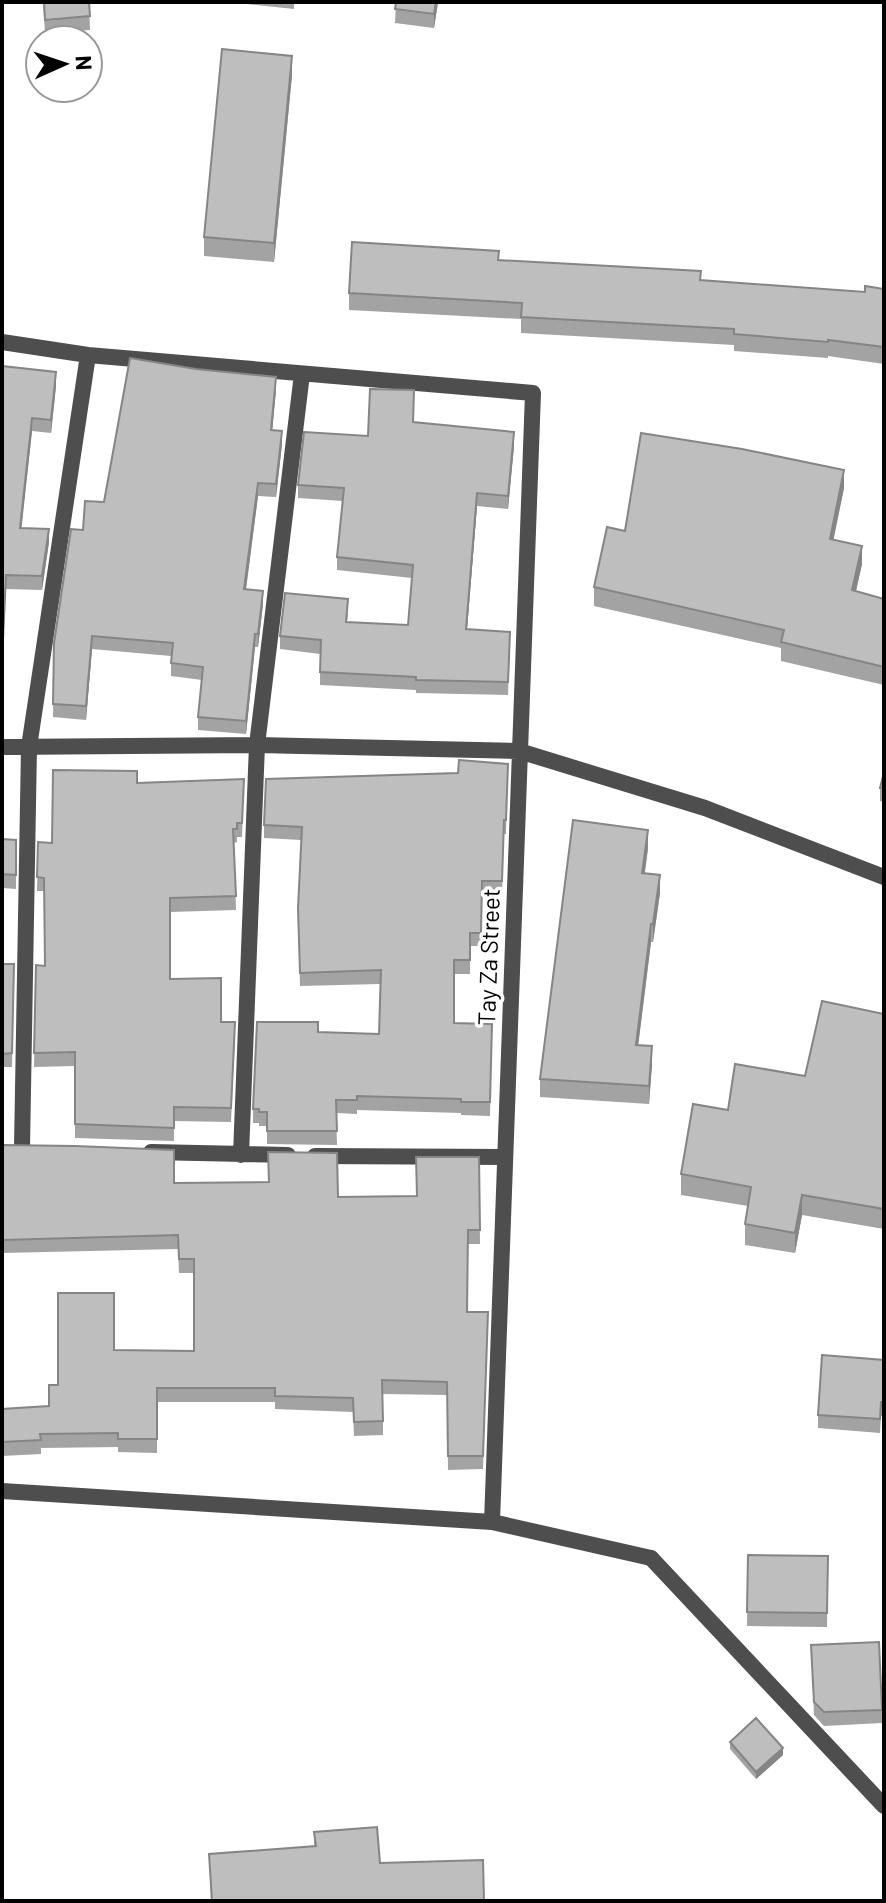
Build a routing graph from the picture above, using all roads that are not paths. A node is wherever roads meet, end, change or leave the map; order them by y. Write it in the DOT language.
graph roads {
  1 [pos="2,342"];
  2 [pos="88,355"];
  3 [pos="302,374"];
  4 [pos="257,745"];
  5 [pos="2,747"];
  6 [pos="29,747"];
  7 [pos="519,751"];
  8 [pos="884,877"];
  9 [pos="2,1146"];
  10 [pos="132,1151"];
  11 [pos="241,1155"];
  12 [pos="505,1157"];
  13 [pos="2,1491"];
  14 [pos="492,1522"];
  15 [pos="884,1806"];
  1 -- 2 [label="street"];
  2 -- 3 [label="street"];
  2 -- 6 [label="street"];
  3 -- 4 [label="street"];
  3 -- 7 [label="street, Tay Za Street"];
  4 -- 6 [label="street"];
  4 -- 7 [label="street"];
  4 -- 11 [label="street"];
  5 -- 6 [label="street"];
  6 -- 9 [label="street"];
  7 -- 8 [label="street"];
  7 -- 12 [label="street, Tay Za Street"];
  10 -- 11 [label="street"];
  11 -- 12 [label="street"];
  12 -- 14 [label="street, Tay Za Street"];
  13 -- 14 [label="street"];
  14 -- 15 [label="street"];
}
